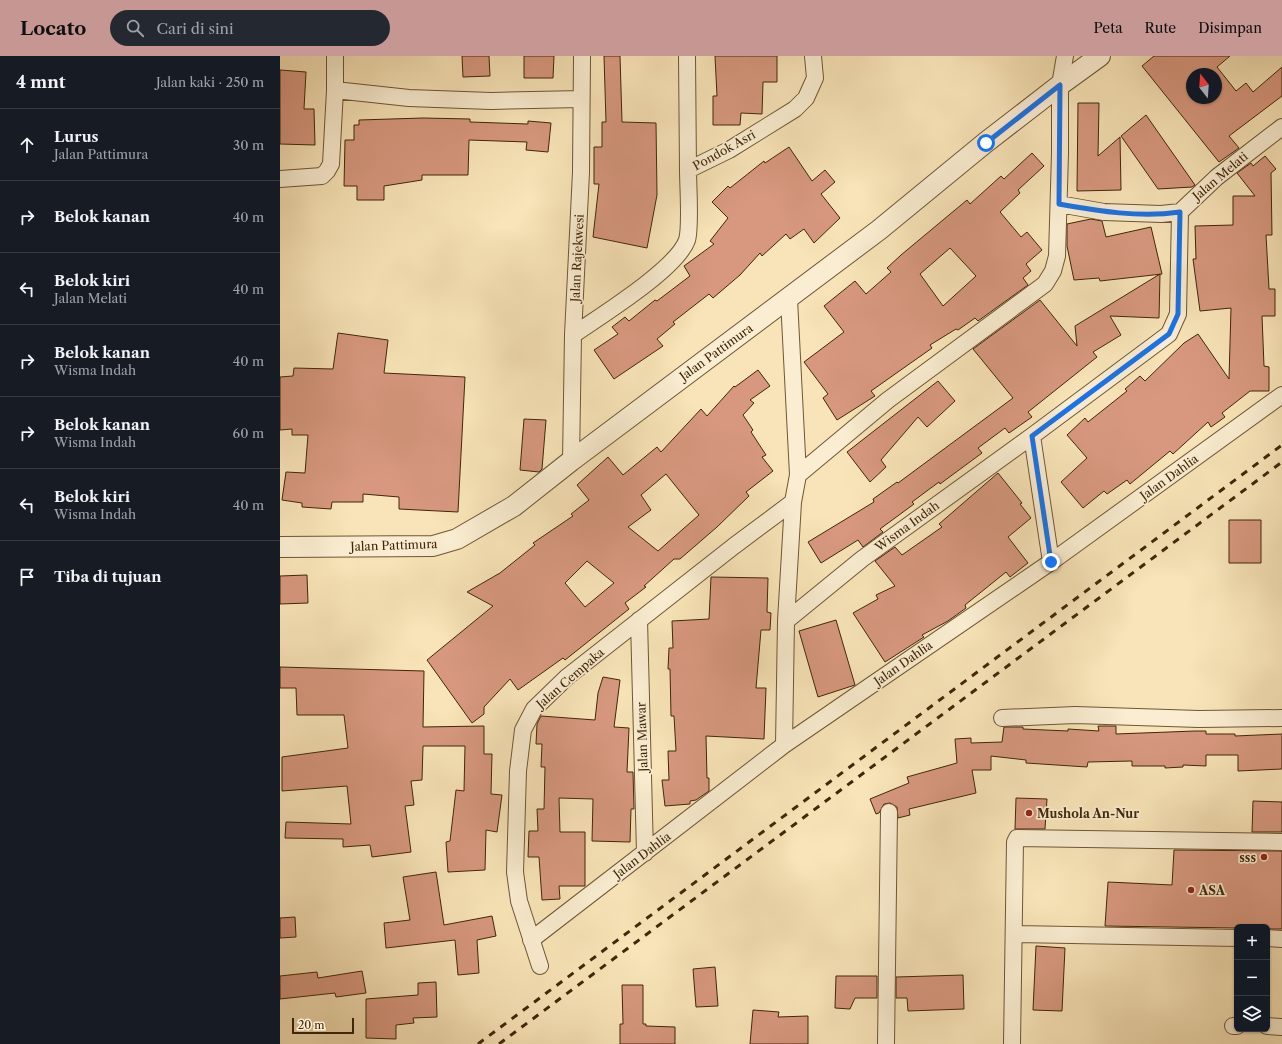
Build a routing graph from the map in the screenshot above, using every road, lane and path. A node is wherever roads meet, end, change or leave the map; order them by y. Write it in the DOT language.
graph roads {
  1 [pos="335,56"];
  2 [pos="582,56"];
  3 [pos="687,56"];
  4 [pos="814,56"];
  5 [pos="1065,56"];
  6 [pos="1100,56"];
  7 [pos="1060,85"];
  8 [pos="335,90"];
  9 [pos="581,99"];
  10 [pos="1282,127"];
  11 [pos="688,170"];
  12 [pos="280,179"];
  13 [pos="1059,204"];
  14 [pos="1180,212"];
  15 [pos="789,299"];
  16 [pos="573,335"];
  17 [pos="1282,396"];
  18 [pos="1032,436"];
  19 [pos="571,461"];
  20 [pos="798,475"];
  21 [pos="793,502"];
  22 [pos="284,549"];
  23 [pos="1051,562"];
  24 [pos="639,620"];
  25 [pos="786,621"];
  26 [pos="1002,718"];
  27 [pos="1282,718"];
  28 [pos="784,745"];
  29 [pos="889,812"];
  30 [pos="1282,842"];
  31 [pos="645,853"];
  32 [pos="1014,934"];
  33 [pos="1234,938"];
  34 [pos="1270,938"];
  35 [pos="1282,939"];
  36 [pos="531,940"];
  37 [pos="540,966"];
  38 [pos="1270,1026"];
  39 [pos="1282,1027"];
  40 [pos="886,1044"];
  41 [pos="1012,1044"];
  1 -- 8 [label="street"];
  2 -- 9 [label="street, Jalan Rajekwesi"];
  3 -- 11 [label="street"];
  4 -- 11 [label="street, Pondok Asri"];
  5 -- 7 [label="street"];
  6 -- 7 [label="street, Jalan Pattimura"];
  7 -- 13 [label="street"];
  7 -- 15 [label="street, Jalan Pattimura"];
  8 -- 9 [label="street"];
  8 -- 12 [label="street"];
  9 -- 16 [label="street, Jalan Rajekwesi"];
  10 -- 14 [label="street, Jalan Melati"];
  11 -- 16 [label="street, Pondok Asri"];
  13 -- 14 [label="street"];
  13 -- 20 [label="street"];
  14 -- 18 [label="street, Wisma Indah"];
  15 -- 19 [label="street, Jalan Pattimura"];
  15 -- 20 [label="street"];
  16 -- 19 [label="street, Jalan Rajekwesi"];
  17 -- 23 [label="street, Jalan Dahlia"];
  18 -- 23 [label="street"];
  18 -- 25 [label="street, Wisma Indah"];
  19 -- 22 [label="street, Jalan Pattimura"];
  20 -- 21 [label="street"];
  21 -- 24 [label="street, Jalan Cempaka"];
  21 -- 25 [label="street"];
  23 -- 28 [label="street, Jalan Dahlia"];
  24 -- 31 [label="street, Jalan Mawar"];
  24 -- 36 [label="street, Jalan Cempaka"];
  25 -- 28 [label="street"];
  26 -- 27 [label="street"];
  28 -- 31 [label="street, Jalan Dahlia"];
  29 -- 40 [label="street"];
  30 -- 32 [label="street"];
  31 -- 36 [label="street, Jalan Dahlia"];
  32 -- 33 [label="street"];
  32 -- 41 [label="street"];
  34 -- 35 [label="street"];
  36 -- 37 [label="street, Jalan Cempaka"];
  38 -- 39 [label="street"];
}
